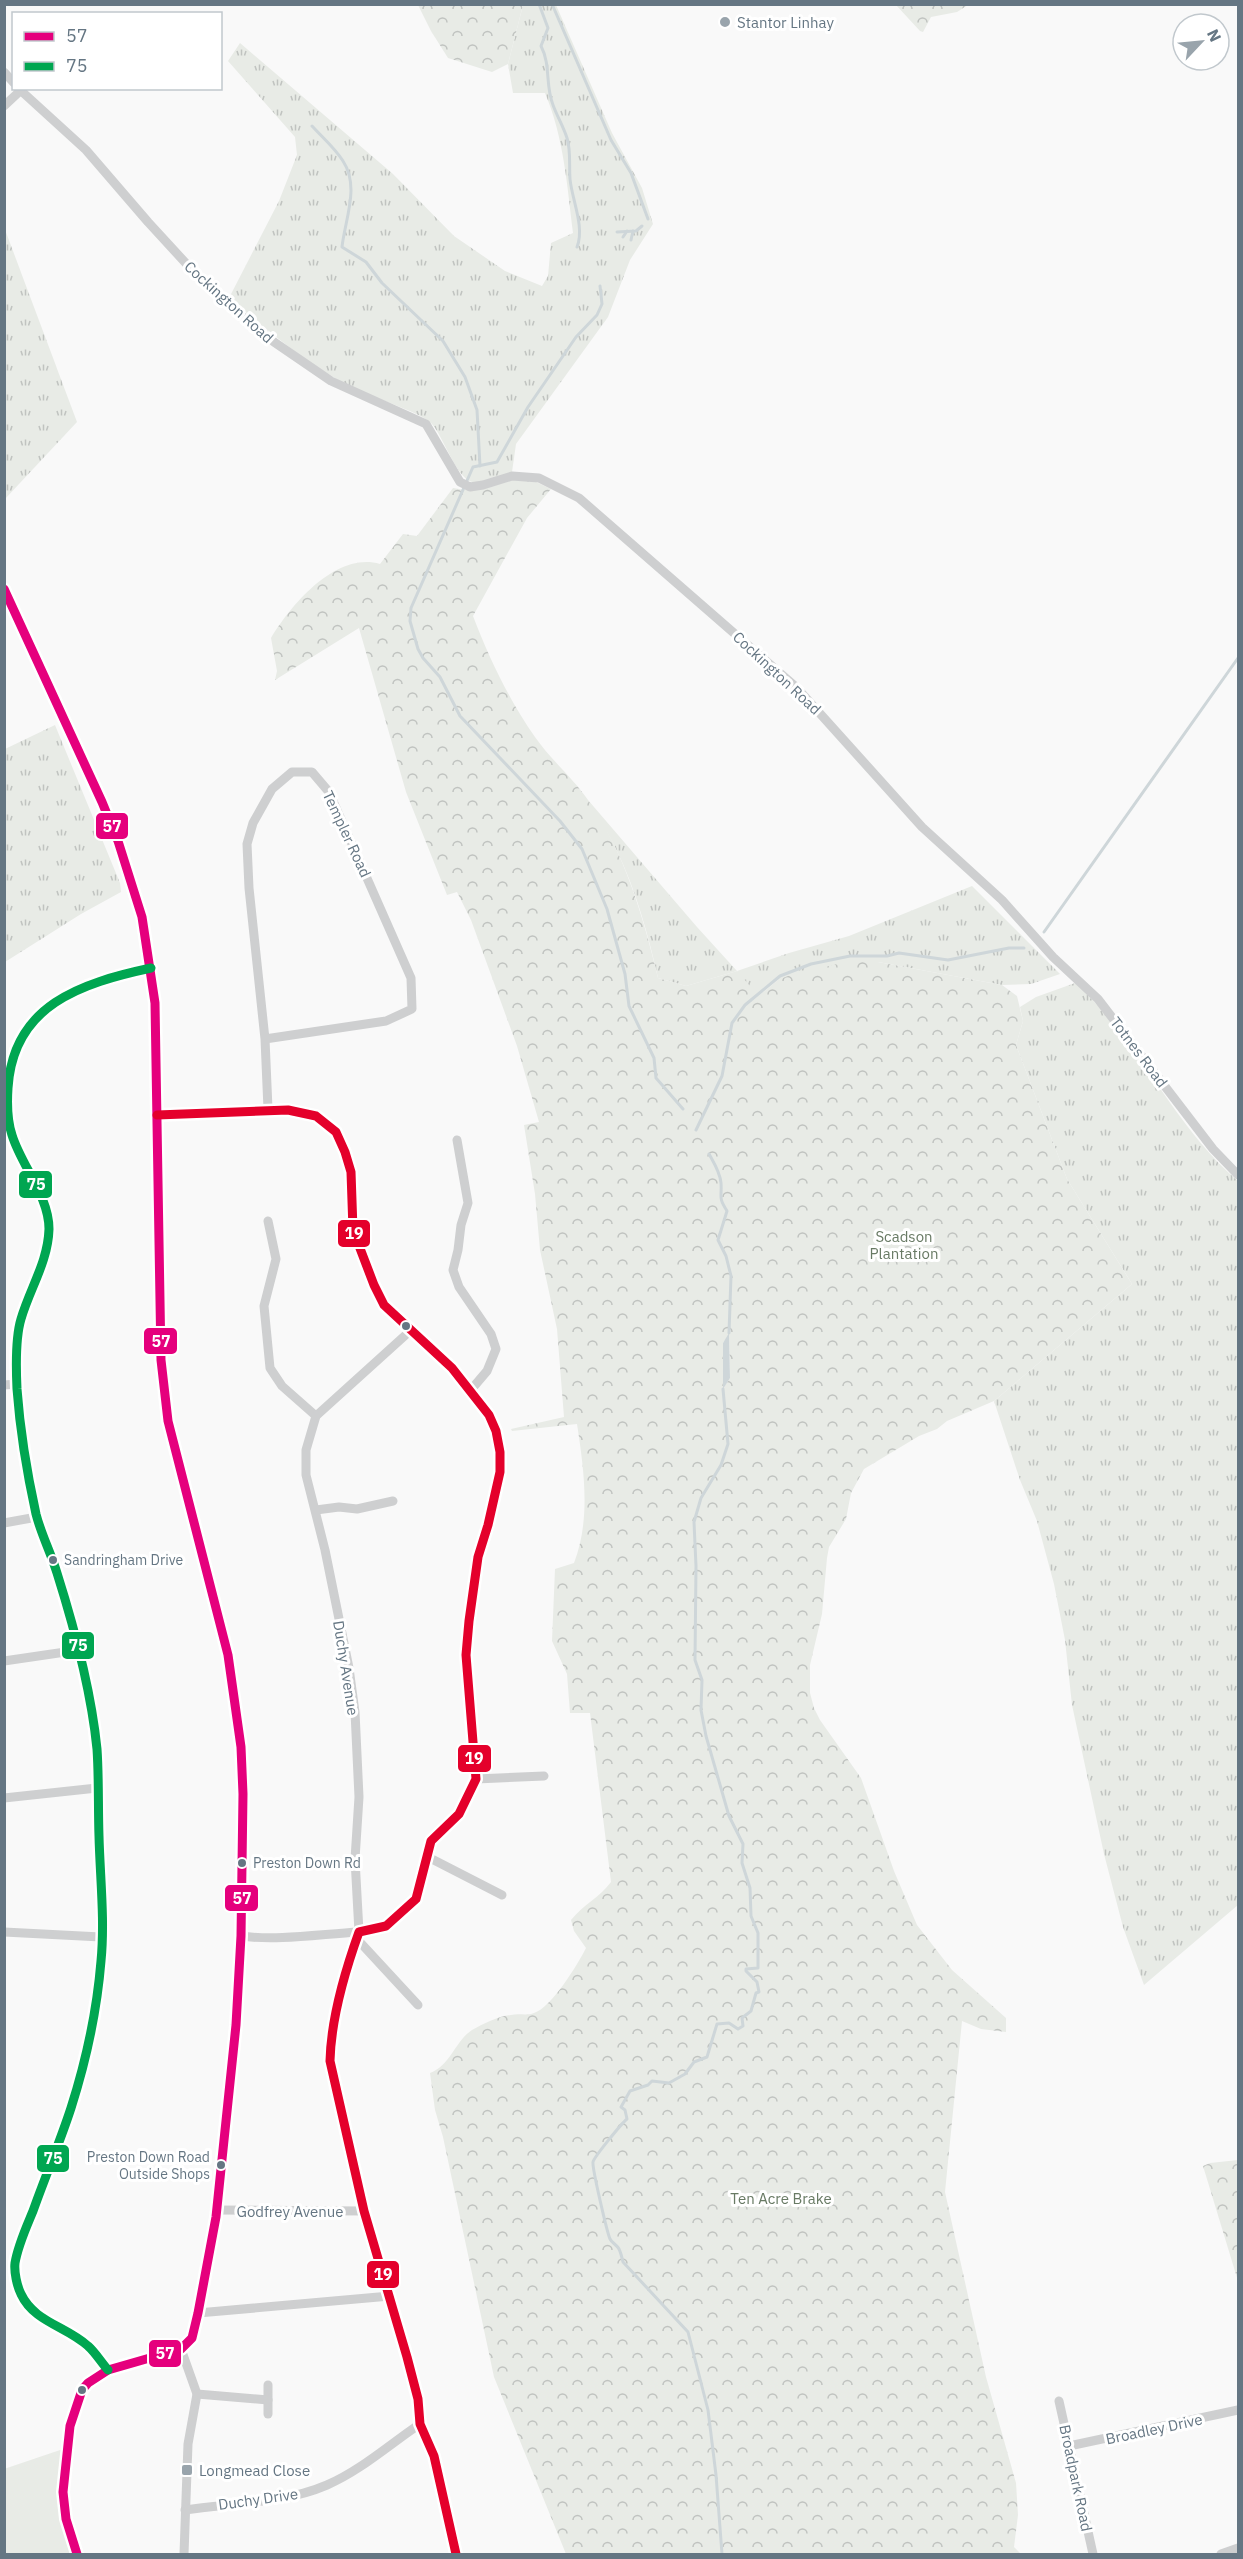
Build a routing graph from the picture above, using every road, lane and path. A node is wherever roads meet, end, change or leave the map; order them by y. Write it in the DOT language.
graph roads {
  1 [pos="19,90"];
  2 [pos="4,106"];
  3 [pos="4,589"];
  4 [pos="1033,935"];
  5 [pos="151,968"];
  6 [pos="265,1039"];
  7 [pos="268,1109"];
  8 [pos="158,1115"];
  9 [pos="8,1140"];
  10 [pos="457,1140"];
  11 [pos="1239,1175"];
  12 [pos="268,1221"];
  13 [pos="410,1331"];
  14 [pos="17,1384"];
  15 [pos="4,1385"];
  16 [pos="470,1391"];
  17 [pos="316,1416"];
  18 [pos="393,1501"];
  19 [pos="316,1510"];
  20 [pos="37,1517"];
  21 [pos="4,1522"];
  22 [pos="79,1650"];
  23 [pos="4,1661"];
  24 [pos="544,1776"];
  25 [pos="476,1779"];
  26 [pos="97,1788"];
  27 [pos="4,1798"];
  28 [pos="426,1856"];
  29 [pos="502,1894"];
  30 [pos="4,1932"];
  31 [pos="241,1936"];
  32 [pos="358,1936"];
  33 [pos="101,1937"];
  34 [pos="418,2005"];
  35 [pos="216,2210"];
  36 [pos="364,2211"];
  37 [pos="390,2296"];
  38 [pos="198,2313"];
  39 [pos="181,2349"];
  40 [pos="108,2370"];
  41 [pos="268,2385"];
  42 [pos="197,2394"];
  43 [pos="268,2400"];
  44 [pos="1059,2402"];
  45 [pos="1239,2410"];
  46 [pos="268,2414"];
  47 [pos="420,2424"];
  48 [pos="1070,2446"];
  49 [pos="184,2510"];
  50 [pos="1239,2548"];
  51 [pos="77,2554"];
  52 [pos="184,2554"];
  53 [pos="456,2554"];
  54 [pos="1093,2554"];
  55 [pos="1221,2554"];
  1 -- 2 [label="street"];
  1 -- 4 [label="street, Cockington Road"];
  3 -- 5 [label="street"];
  4 -- 11 [label="street, Totnes Road"];
  5 -- 8 [label="street"];
  5 -- 9 [label="street"];
  6 -- 6 [label="street, Templer Road"];
  6 -- 7 [label="street, Templer Road"];
  7 -- 8 [label="street"];
  7 -- 13 [label="street"];
  8 -- 31 [label="street"];
  9 -- 14 [label="street"];
  10 -- 16 [label="street"];
  12 -- 17 [label="street"];
  13 -- 16 [label="street"];
  13 -- 17 [label="street"];
  14 -- 15 [label="street"];
  14 -- 20 [label="street"];
  16 -- 25 [label="street"];
  17 -- 19 [label="street, Duchy Avenue"];
  18 -- 19 [label="street"];
  19 -- 32 [label="street, Duchy Avenue"];
  20 -- 21 [label="street"];
  20 -- 22 [label="street"];
  22 -- 23 [label="street"];
  22 -- 26 [label="street"];
  24 -- 25 [label="street"];
  25 -- 28 [label="street"];
  26 -- 27 [label="street"];
  26 -- 33 [label="street"];
  28 -- 29 [label="street"];
  28 -- 32 [label="street"];
  30 -- 33 [label="street"];
  31 -- 32 [label="street"];
  31 -- 35 [label="street"];
  32 -- 34 [label="street"];
  32 -- 36 [label="street"];
  33 -- 40 [label="street"];
  35 -- 36 [label="street, Godfrey Avenue"];
  35 -- 38 [label="street"];
  36 -- 37 [label="street"];
  37 -- 38 [label="street"];
  37 -- 47 [label="street"];
  38 -- 39 [label="street"];
  39 -- 40 [label="street"];
  39 -- 42 [label="street"];
  40 -- 51 [label="street"];
  41 -- 43 [label="street"];
  42 -- 43 [label="street"];
  42 -- 49 [label="street"];
  43 -- 46 [label="street"];
  44 -- 48 [label="street, Broadpark Road"];
  45 -- 48 [label="street, Broadley Drive"];
  47 -- 49 [label="street, Duchy Drive"];
  47 -- 53 [label="street"];
  48 -- 54 [label="street, Broadpark Road"];
  49 -- 52 [label="street"];
  50 -- 55 [label="street"];
}
